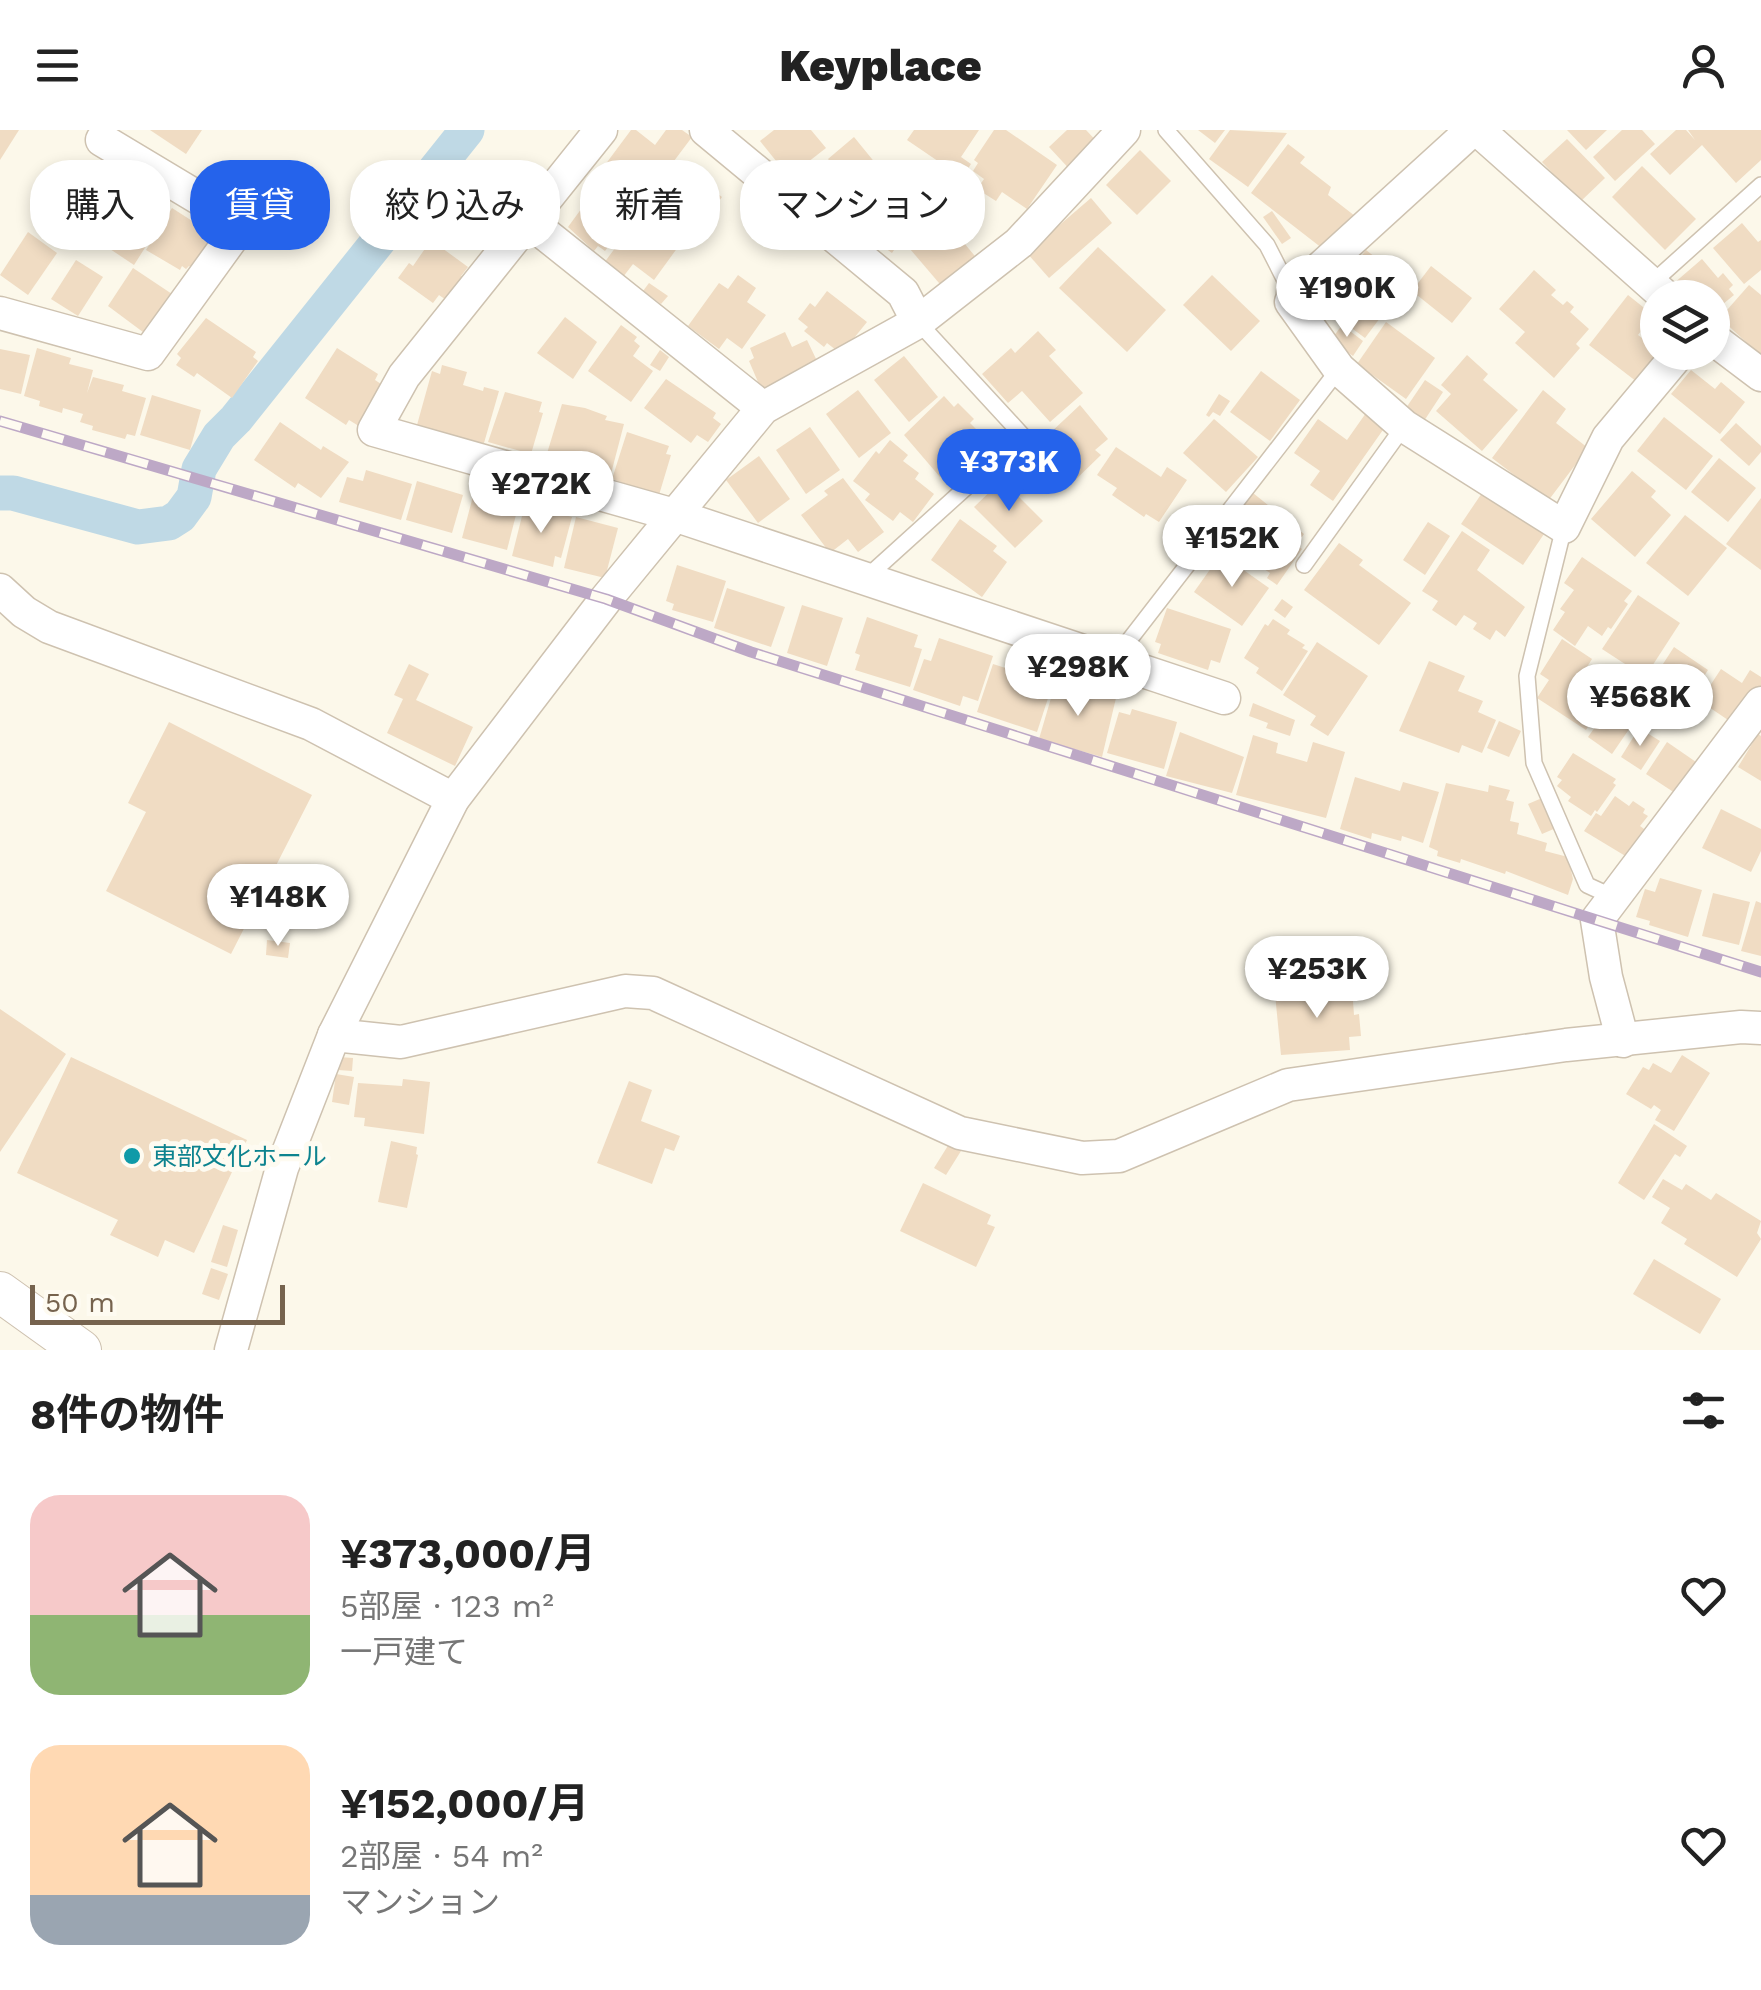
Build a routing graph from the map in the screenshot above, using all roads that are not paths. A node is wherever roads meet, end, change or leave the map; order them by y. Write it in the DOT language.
graph roads {
  1 [pos="602,130"];
  2 [pos="706,130"];
  3 [pos="1124,130"];
  4 [pos="1166,130"];
  5 [pos="1475,130"];
  6 [pos="99,133"];
  7 [pos="560,184"];
  8 [pos="1761,185"];
  9 [pos="560,246"];
  10 [pos="507,250"];
  11 [pos="1648,280"];
  12 [pos="1670,280"];
  13 [pos="1292,297"];
  14 [pos="0,313"];
  15 [pos="918,322"];
  16 [pos="1730,352"];
  17 [pos="1338,369"];
  18 [pos="1665,370"];
  19 [pos="1761,375"];
  20 [pos="763,408"];
  21 [pos="1404,426"];
  22 [pos="674,515"];
  23 [pos="1564,527"];
  24 [pos="1304,565"];
  25 [pos="863,580"];
  26 [pos="0,590"];
  27 [pos="1113,661"];
  28 [pos="1224,698"];
  29 [pos="1761,704"];
  30 [pos="453,799"];
  31 [pos="1613,896"];
  32 [pos="1761,1028"];
  33 [pos="334,1035"];
  34 [pos="1623,1041"];
  35 [pos="0,1292"];
  36 [pos="82,1350"];
  37 [pos="231,1350"];
  1 -- 7 [label="street"];
  2 -- 15 [label="street"];
  3 -- 15 [label="street"];
  4 -- 13 [label="lane"];
  5 -- 11 [label="street"];
  5 -- 13 [label="street"];
  6 -- 14 [label="street"];
  8 -- 12 [label="lane"];
  9 -- 20 [label="street"];
  10 -- 22 [label="street"];
  13 -- 17 [label="street"];
  15 -- 20 [label="street"];
  15 -- 25 [label="lane"];
  16 -- 19 [label="street"];
  17 -- 21 [label="street"];
  17 -- 27 [label="lane"];
  18 -- 23 [label="street"];
  20 -- 22 [label="street"];
  21 -- 23 [label="street"];
  21 -- 24 [label="lane"];
  22 -- 25 [label="street"];
  22 -- 30 [label="street"];
  23 -- 31 [label="lane"];
  25 -- 27 [label="street"];
  26 -- 30 [label="street"];
  27 -- 28 [label="street"];
  29 -- 31 [label="street"];
  30 -- 33 [label="street"];
  31 -- 34 [label="street"];
  32 -- 34 [label="street"];
  33 -- 34 [label="street"];
  33 -- 37 [label="street"];
  35 -- 36 [label="street"];
}
